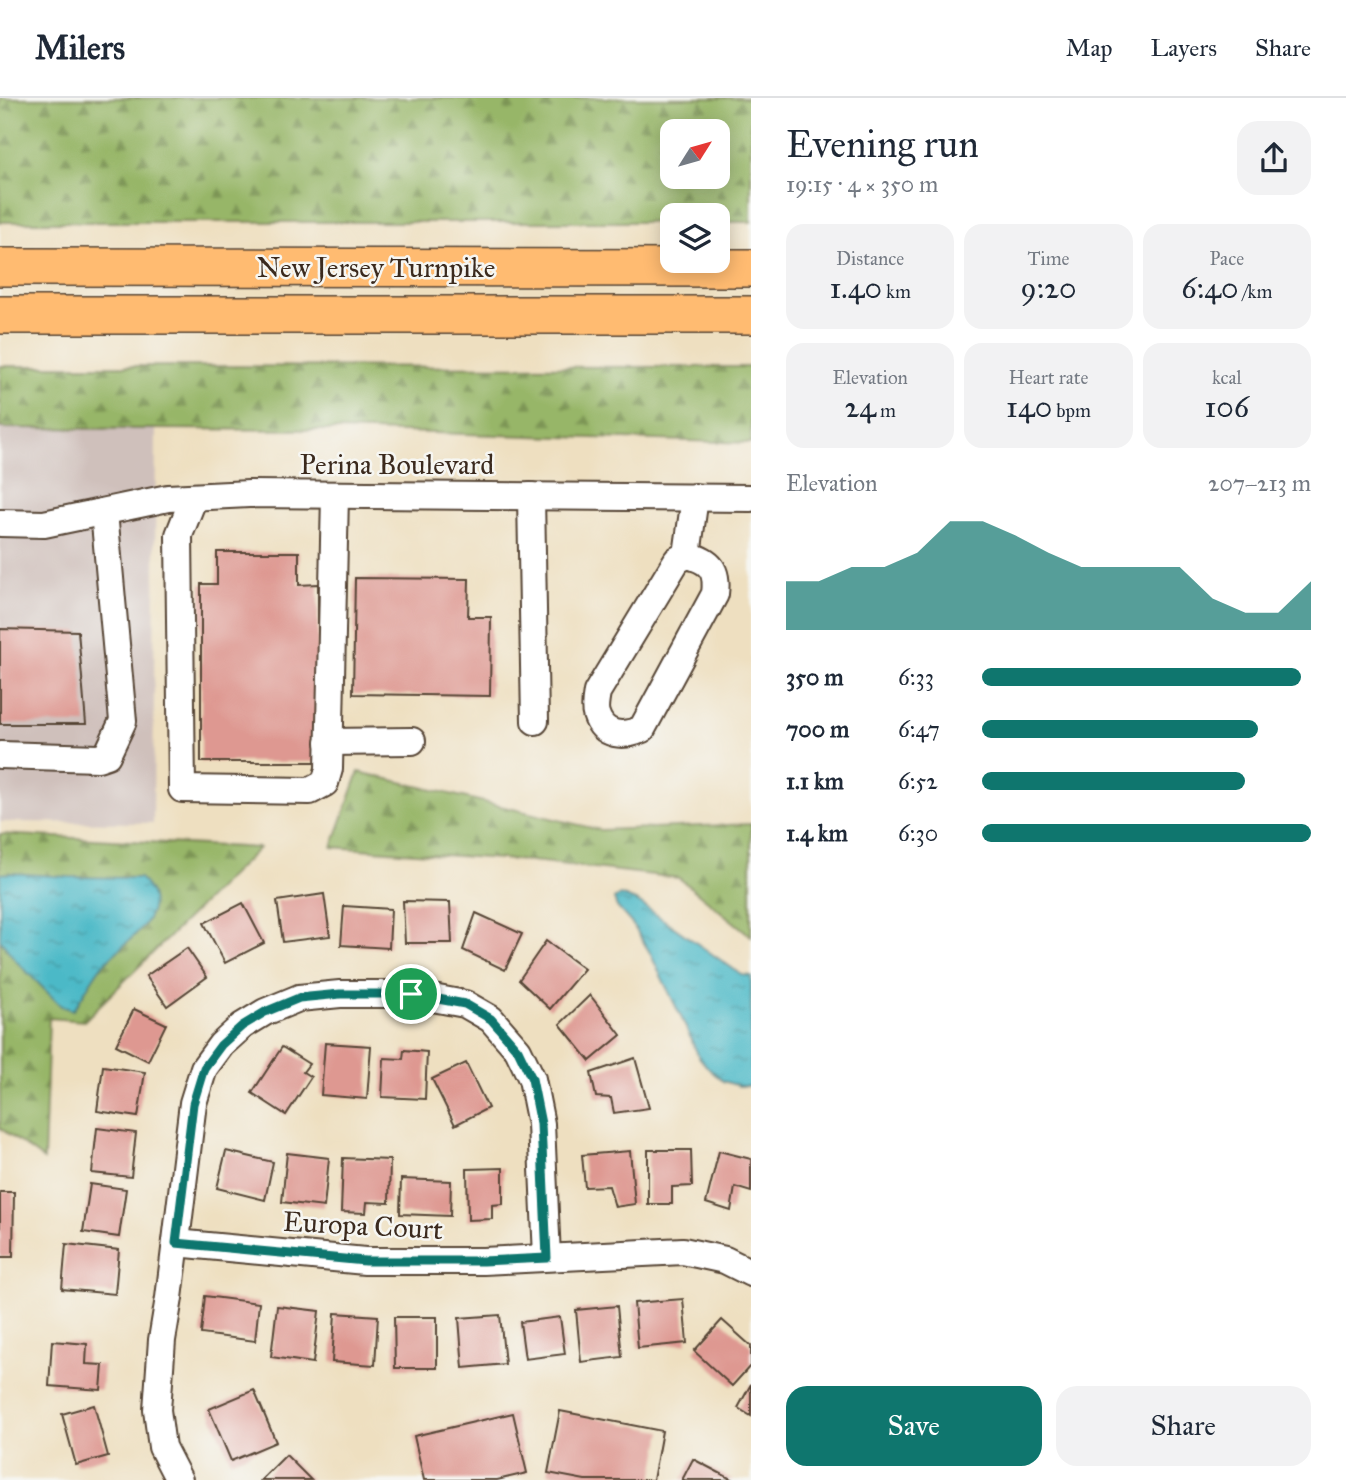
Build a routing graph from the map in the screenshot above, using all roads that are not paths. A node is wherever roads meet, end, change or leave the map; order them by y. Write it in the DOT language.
graph roads {
  1 [pos="0,267"];
  2 [pos="751,268"];
  3 [pos="0,315"];
  4 [pos="751,315"];
  5 [pos="335,495"];
  6 [pos="531,496"];
  7 [pos="194,497"];
  8 [pos="695,497"];
  9 [pos="751,498"];
  10 [pos="104,512"];
  11 [pos="0,523"];
  12 [pos="687,555"];
  13 [pos="535,721"];
  14 [pos="412,741"];
  15 [pos="330,742"];
  16 [pos="0,755"];
  17 [pos="176,1243"];
  18 [pos="547,1258"];
  19 [pos="751,1273"];
  20 [pos="179,1480"];
  1 -- 2 [label="highway, New Jersey Turnpike"];
  3 -- 4 [label="highway, New Jersey Turnpike"];
  5 -- 6 [label="street, Perina Boulevard"];
  5 -- 7 [label="street, Perina Boulevard"];
  5 -- 15 [label="street"];
  6 -- 8 [label="street, Perina Boulevard"];
  6 -- 13 [label="street"];
  7 -- 10 [label="street, Perina Boulevard"];
  7 -- 15 [label="street"];
  8 -- 9 [label="street, Perina Boulevard"];
  8 -- 12 [label="street"];
  10 -- 11 [label="street, Perina Boulevard"];
  10 -- 16 [label="street"];
  12 -- 12 [label="street"];
  14 -- 15 [label="street"];
  17 -- 18 [label="street, Europa Court"];
  17 -- 18 [label="street"];
  17 -- 20 [label="street"];
  18 -- 19 [label="street, Europa Court"];
}
